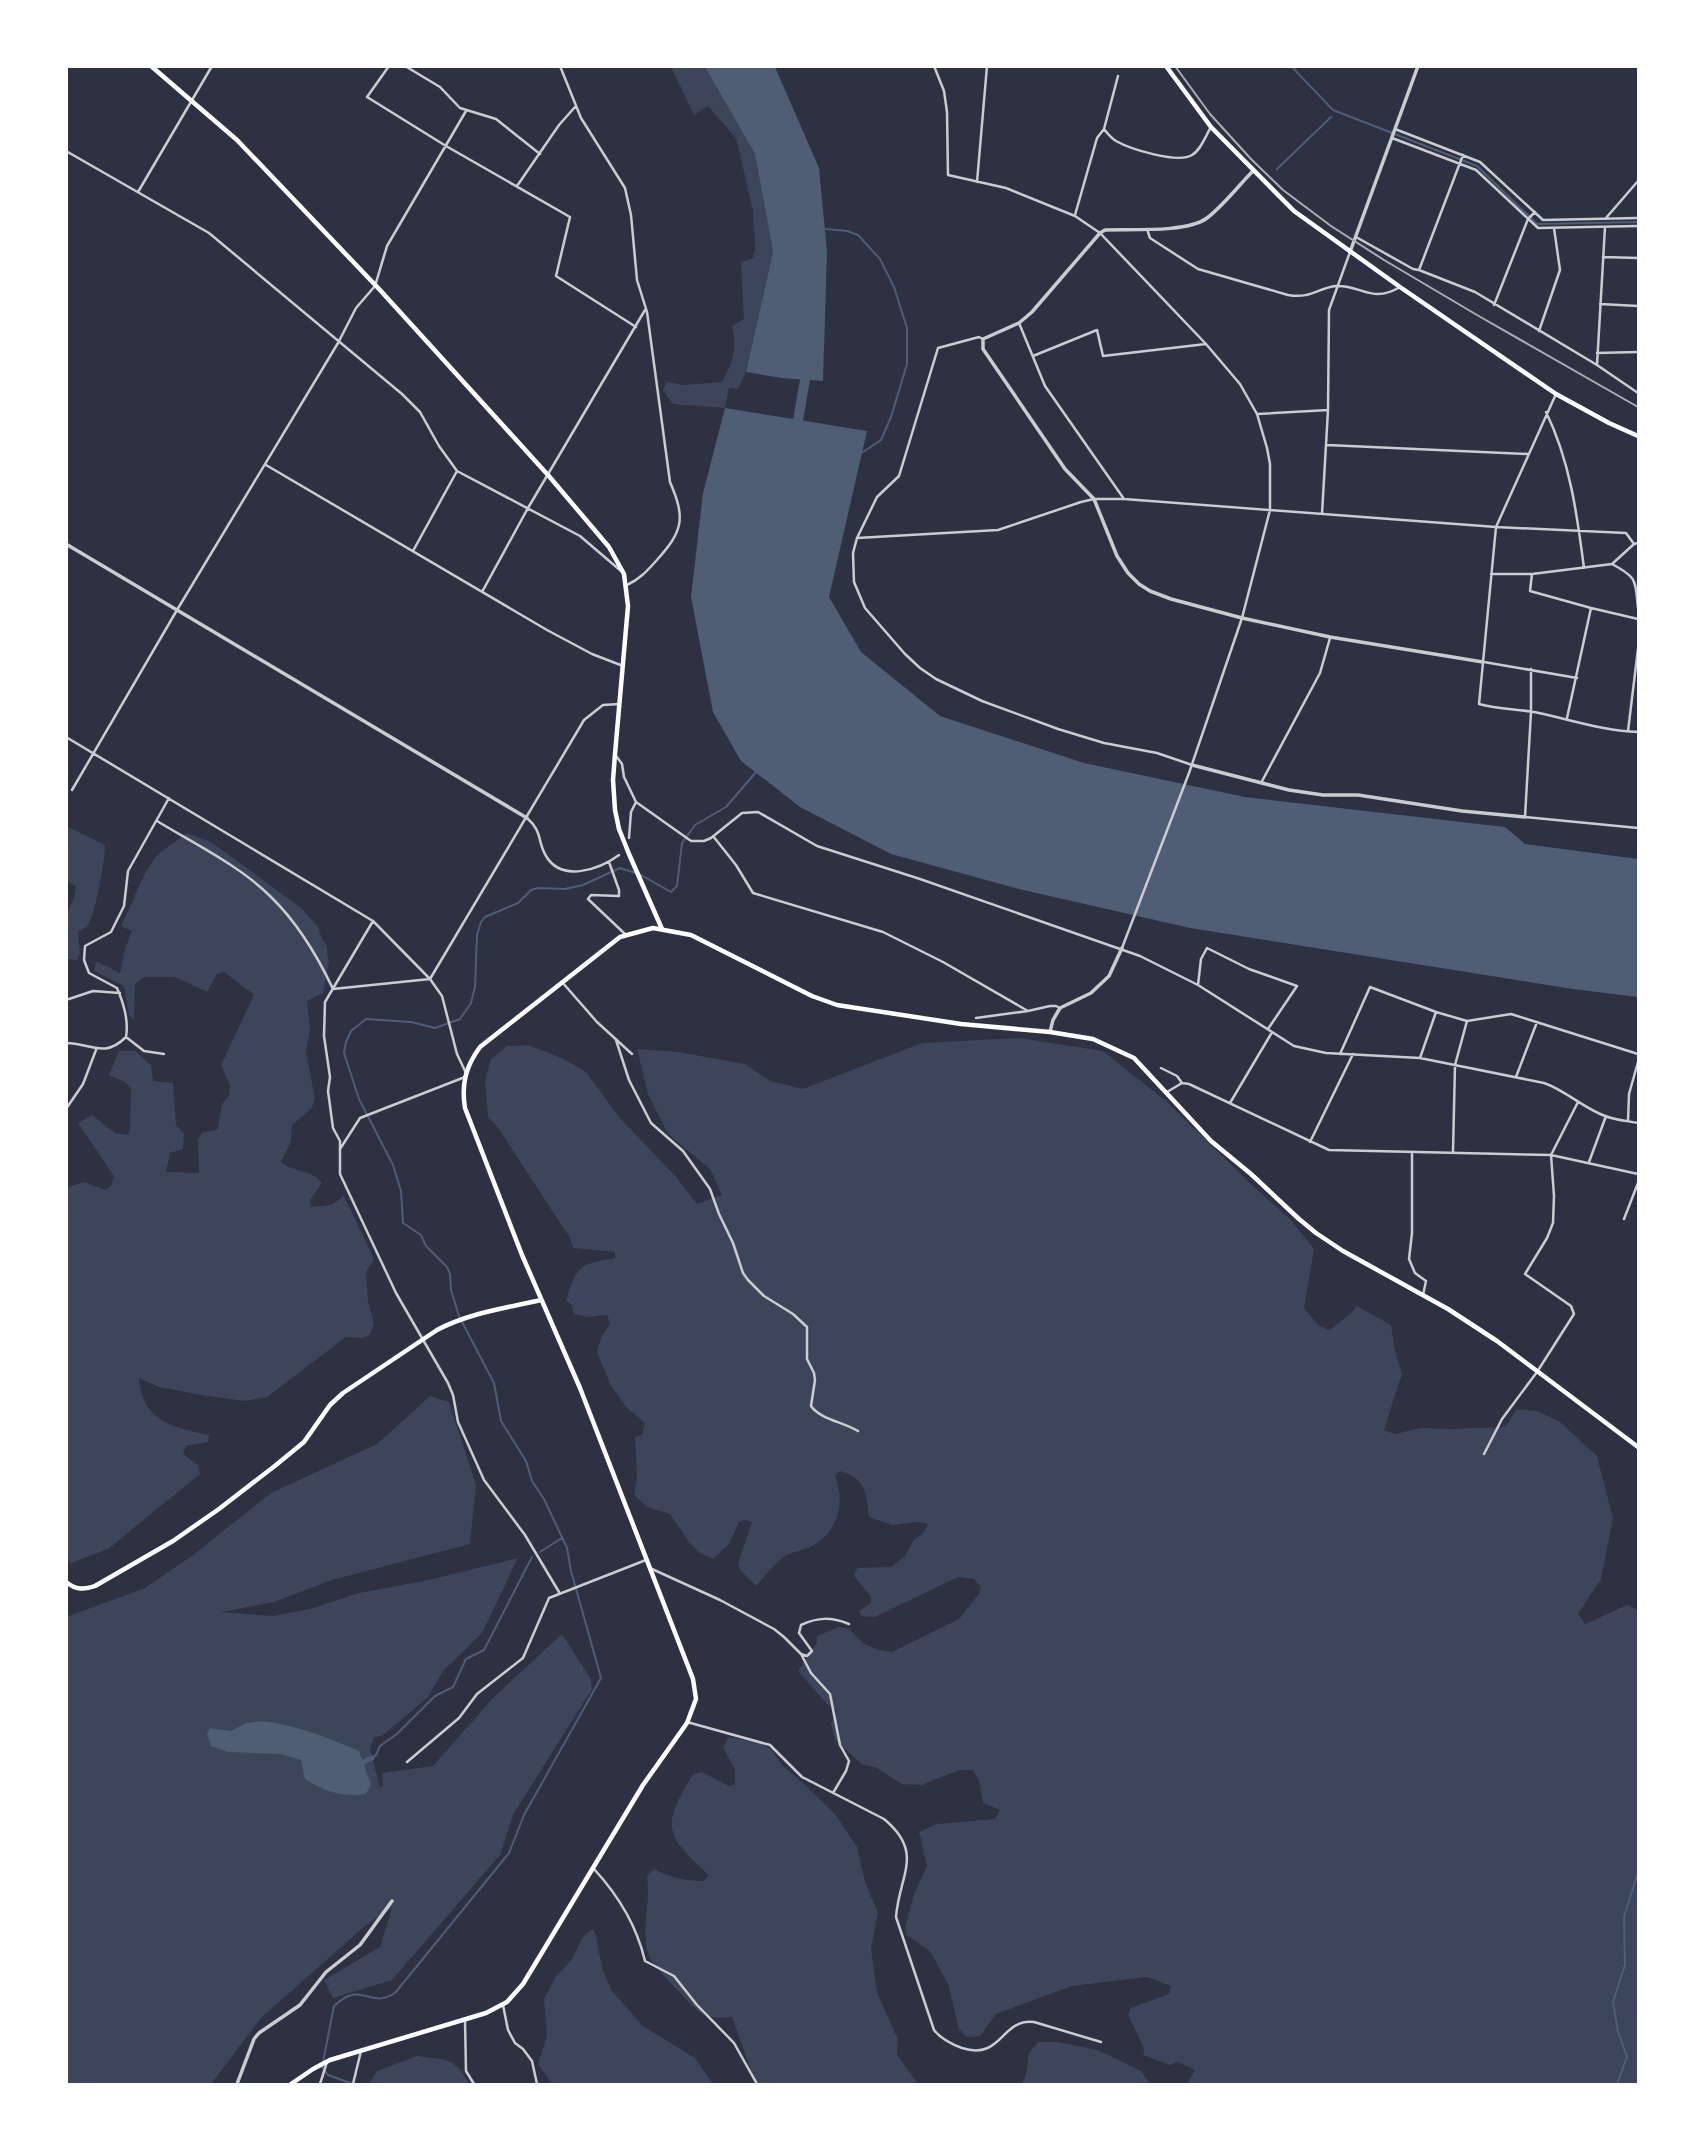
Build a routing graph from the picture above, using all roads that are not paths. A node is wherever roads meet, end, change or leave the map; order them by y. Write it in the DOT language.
graph roads {
  1 [pos="151,66"];
  2 [pos="212,66"];
  3 [pos="389,66"];
  4 [pos="405,66"];
  5 [pos="560,66"];
  6 [pos="934,66"];
  7 [pos="987,66"];
  8 [pos="1166,66"];
  9 [pos="1418,66"];
  10 [pos="1118,76"];
  11 [pos="192,100"];
  12 [pos="576,106"];
  13 [pos="466,111"];
  14 [pos="1211,127"];
  15 [pos="1104,129"];
  16 [pos="1395,129"];
  17 [pos="1392,138"];
  18 [pos="446,146"];
  19 [pos="66,151"];
  20 [pos="540,154"];
  21 [pos="1462,155"];
  22 [pos="1460,163"];
  23 [pos="1253,171"];
  24 [pos="1639,181"];
  25 [pos="977,182"];
  26 [pos="517,186"];
  27 [pos="138,192"];
  28 [pos="1535,212"];
  29 [pos="1075,216"];
  30 [pos="1639,218"];
  31 [pos="1528,219"];
  32 [pos="1605,219"];
  33 [pos="1639,226"];
  34 [pos="1605,227"];
  35 [pos="1147,228"];
  36 [pos="1553,228"];
  37 [pos="1100,233"];
  38 [pos="1356,237"];
  39 [pos="1350,252"];
  40 [pos="1603,257"];
  41 [pos="1639,258"];
  42 [pos="1419,270"];
  43 [pos="375,286"];
  44 [pos="1338,286"];
  45 [pos="1400,287"];
  46 [pos="1600,304"];
  47 [pos="1494,305"];
  48 [pos="1639,306"];
  49 [pos="645,310"];
  50 [pos="1019,323"];
  51 [pos="636,327"];
  52 [pos="1539,331"];
  53 [pos="983,339"];
  54 [pos="338,343"];
  55 [pos="1206,344"];
  56 [pos="1639,352"];
  57 [pos="1597,353"];
  58 [pos="1033,356"];
  59 [pos="1597,365"];
  60 [pos="1639,393"];
  61 [pos="1556,394"];
  62 [pos="1328,410"];
  63 [pos="1546,412"];
  64 [pos="1257,414"];
  65 [pos="1639,436"];
  66 [pos="1326,445"];
  67 [pos="1528,454"];
  68 [pos="266,465"];
  69 [pos="457,471"];
  70 [pos="548,475"];
  71 [pos="1094,499"];
  72 [pos="1124,499"];
  73 [pos="528,508"];
  74 [pos="1270,510"];
  75 [pos="1322,514"];
  76 [pos="1496,527"];
  77 [pos="1579,530"];
  78 [pos="857,538"];
  79 [pos="1636,543"];
  80 [pos="66,544"];
  81 [pos="413,551"];
  82 [pos="1612,564"];
  83 [pos="1584,568"];
  84 [pos="624,573"];
  85 [pos="1491,574"];
  86 [pos="1532,574"];
  87 [pos="626,585"];
  88 [pos="482,592"];
  89 [pos="1591,608"];
  90 [pos="1639,608"];
  91 [pos="177,610"];
  92 [pos="1242,618"];
  93 [pos="1639,619"];
  94 [pos="1330,637"];
  95 [pos="1639,649"];
  96 [pos="1483,662"];
  97 [pos="623,666"];
  98 [pos="1531,669"];
  99 [pos="1577,678"];
  100 [pos="620,704"];
  101 [pos="1531,712"];
  102 [pos="1567,719"];
  103 [pos="1628,731"];
  104 [pos="1639,732"];
  105 [pos="66,737"];
  106 [pos="94,752"];
  107 [pos="615,754"];
  108 [pos="1192,765"];
  109 [pos="1261,783"];
  110 [pos="72,790"];
  111 [pos="169,798"];
  112 [pos="636,802"];
  113 [pos="1525,817"];
  114 [pos="527,818"];
  115 [pos="156,820"];
  116 [pos="1639,828"];
  117 [pos="713,836"];
  118 [pos="629,838"];
  119 [pos="619,855"];
  120 [pos="610,863"];
  121 [pos="373,921"];
  122 [pos="662,929"];
  123 [pos="626,935"];
  124 [pos="1122,948"];
  125 [pos="430,979"];
  126 [pos="562,982"];
  127 [pos="1198,985"];
  128 [pos="333,989"];
  129 [pos="120,993"];
  130 [pos="69,999"];
  131 [pos="1060,1008"];
  132 [pos="1028,1011"];
  133 [pos="1436,1012"];
  134 [pos="976,1018"];
  135 [pos="1467,1021"];
  136 [pos="1537,1022"];
  137 [pos="1267,1030"];
  138 [pos="1050,1032"];
  139 [pos="1271,1033"];
  140 [pos="126,1037"];
  141 [pos="616,1040"];
  142 [pos="66,1043"];
  143 [pos="96,1049"];
  144 [pos="164,1054"];
  145 [pos="632,1054"];
  146 [pos="1340,1054"];
  147 [pos="1353,1054"];
  148 [pos="1639,1054"];
  149 [pos="1420,1058"];
  150 [pos="1639,1062"];
  151 [pos="1455,1065"];
  152 [pos="1161,1068"];
  153 [pos="465,1075"];
  154 [pos="1516,1077"];
  155 [pos="1182,1083"];
  156 [pos="1167,1092"];
  157 [pos="1578,1102"];
  158 [pos="1230,1103"];
  159 [pos="66,1109"];
  160 [pos="1605,1116"];
  161 [pos="1628,1121"];
  162 [pos="1639,1123"];
  163 [pos="1310,1143"];
  164 [pos="340,1149"];
  165 [pos="1412,1152"];
  166 [pos="1453,1153"];
  167 [pos="1552,1154"];
  168 [pos="1589,1161"];
  169 [pos="1639,1174"];
  170 [pos="1639,1183"];
  171 [pos="1624,1219"];
  172 [pos="1423,1294"];
  173 [pos="541,1300"];
  174 [pos="423,1340"];
  175 [pos="1537,1372"];
  176 [pos="858,1431"];
  177 [pos="1639,1447"];
  178 [pos="1483,1454"];
  179 [pos="646,1560"];
  180 [pos="649,1568"];
  181 [pos="66,1582"];
  182 [pos="559,1592"];
  183 [pos="849,1623"];
  184 [pos="801,1654"];
  185 [pos="687,1722"];
  186 [pos="408,1762"];
  187 [pos="833,1793"];
  188 [pos="593,1868"];
  189 [pos="392,1901"];
  190 [pos="503,2005"];
  191 [pos="465,2020"];
  192 [pos="1101,2042"];
  193 [pos="361,2051"];
  194 [pos="327,2062"];
  195 [pos="237,2084"];
  196 [pos="291,2084"];
  197 [pos="320,2084"];
  198 [pos="353,2084"];
  199 [pos="474,2084"];
  200 [pos="537,2084"];
  201 [pos="757,2084"];
  1 -- 11 [label="main road"];
  2 -- 11 [label="street"];
  3 -- 18 [label="street"];
  4 -- 13 [label="street"];
  5 -- 12 [label="street"];
  6 -- 25 [label="street"];
  7 -- 25 [label="street"];
  8 -- 14 [label="main road"];
  9 -- 16 [label="street"];
  10 -- 15 [label="street"];
  11 -- 27 [label="street"];
  11 -- 43 [label="main road"];
  12 -- 20 [label="street"];
  12 -- 49 [label="street"];
  13 -- 18 [label="street"];
  13 -- 20 [label="street"];
  14 -- 15 [label="street"];
  14 -- 23 [label="main road"];
  15 -- 29 [label="street"];
  16 -- 17 [label="street"];
  16 -- 21 [label="street"];
  17 -- 22 [label="street"];
  17 -- 38 [label="street"];
  18 -- 26 [label="street"];
  18 -- 43 [label="street"];
  19 -- 27 [label="street"];
  20 -- 26 [label="street"];
  21 -- 22 [label="street"];
  21 -- 28 [label="street"];
  22 -- 31 [label="street"];
  22 -- 42 [label="street"];
  23 -- 35 [label="street"];
  23 -- 39 [label="main road"];
  24 -- 32 [label="street"];
  25 -- 29 [label="street"];
  26 -- 51 [label="street"];
  27 -- 54 [label="street"];
  28 -- 31 [label="street"];
  28 -- 32 [label="street"];
  29 -- 37 [label="street"];
  30 -- 32 [label="street"];
  31 -- 36 [label="street"];
  31 -- 47 [label="street"];
  33 -- 34 [label="street"];
  34 -- 36 [label="street"];
  34 -- 40 [label="street"];
  35 -- 37 [label="street"];
  35 -- 44 [label="street"];
  36 -- 52 [label="street"];
  37 -- 50 [label="street"];
  37 -- 55 [label="street"];
  38 -- 39 [label="street"];
  38 -- 42 [label="street"];
  39 -- 44 [label="street"];
  39 -- 45 [label="main road"];
  40 -- 41 [label="street"];
  40 -- 46 [label="street"];
  42 -- 47 [label="street"];
  43 -- 54 [label="street"];
  43 -- 70 [label="main road"];
  44 -- 45 [label="street"];
  44 -- 62 [label="street"];
  45 -- 61 [label="main road"];
  46 -- 48 [label="street"];
  46 -- 57 [label="street"];
  47 -- 52 [label="street"];
  49 -- 51 [label="street"];
  49 -- 87 [label="street"];
  50 -- 53 [label="street"];
  50 -- 58 [label="street"];
  51 -- 70 [label="street"];
  52 -- 59 [label="street"];
  53 -- 71 [label="street"];
  53 -- 78 [label="street"];
  54 -- 68 [label="street"];
  54 -- 69 [label="street"];
  55 -- 58 [label="street"];
  55 -- 64 [label="street"];
  56 -- 57 [label="street"];
  57 -- 59 [label="street"];
  58 -- 72 [label="street"];
  59 -- 60 [label="street"];
  61 -- 63 [label="street"];
  61 -- 65 [label="main road"];
  62 -- 64 [label="street"];
  62 -- 66 [label="street"];
  63 -- 67 [label="street"];
  63 -- 77 [label="street"];
  64 -- 74 [label="street"];
  66 -- 67 [label="street"];
  66 -- 75 [label="street"];
  67 -- 76 [label="street"];
  68 -- 81 [label="street"];
  68 -- 91 [label="street"];
  69 -- 73 [label="street"];
  69 -- 81 [label="street"];
  70 -- 73 [label="street"];
  70 -- 84 [label="main road"];
  71 -- 72 [label="street"];
  71 -- 78 [label="street"];
  71 -- 92 [label="street"];
  72 -- 74 [label="street"];
  73 -- 84 [label="street"];
  73 -- 88 [label="street"];
  74 -- 75 [label="street"];
  74 -- 92 [label="street"];
  75 -- 76 [label="street"];
  76 -- 77 [label="street"];
  76 -- 85 [label="street"];
  77 -- 79 [label="street"];
  77 -- 83 [label="street"];
  78 -- 108 [label="street"];
  79 -- 82 [label="street"];
  80 -- 91 [label="street"];
  81 -- 88 [label="street"];
  82 -- 83 [label="street"];
  82 -- 90 [label="street"];
  83 -- 86 [label="street"];
  84 -- 87 [label="main road"];
  85 -- 86 [label="street"];
  85 -- 96 [label="street"];
  86 -- 89 [label="street"];
  87 -- 97 [label="main road"];
  88 -- 97 [label="street"];
  89 -- 93 [label="street"];
  89 -- 99 [label="street"];
  91 -- 106 [label="street"];
  91 -- 114 [label="street"];
  92 -- 94 [label="street"];
  92 -- 108 [label="street"];
  94 -- 96 [label="street"];
  94 -- 109 [label="street"];
  95 -- 103 [label="street"];
  96 -- 98 [label="street"];
  96 -- 101 [label="street"];
  97 -- 100 [label="main road"];
  98 -- 99 [label="street"];
  98 -- 101 [label="street"];
  99 -- 102 [label="street"];
  100 -- 107 [label="main road"];
  100 -- 114 [label="street"];
  101 -- 102 [label="street"];
  101 -- 113 [label="street"];
  102 -- 103 [label="street"];
  103 -- 104 [label="street"];
  105 -- 106 [label="street"];
  106 -- 110 [label="street"];
  106 -- 111 [label="street"];
  107 -- 112 [label="street"];
  107 -- 122 [label="main road"];
  108 -- 109 [label="street"];
  108 -- 124 [label="street"];
  109 -- 113 [label="street"];
  111 -- 115 [label="street"];
  111 -- 121 [label="street"];
  112 -- 117 [label="street"];
  112 -- 118 [label="street"];
  113 -- 116 [label="street"];
  114 -- 120 [label="street"];
  114 -- 125 [label="street"];
  115 -- 128 [label="street"];
  115 -- 129 [label="street"];
  117 -- 124 [label="street"];
  117 -- 132 [label="street"];
  119 -- 120 [label="street"];
  120 -- 123 [label="street"];
  121 -- 125 [label="street"];
  121 -- 128 [label="street"];
  122 -- 123 [label="main road"];
  122 -- 138 [label="main road"];
  123 -- 126 [label="main road"];
  124 -- 127 [label="street"];
  124 -- 131 [label="street"];
  125 -- 128 [label="street"];
  125 -- 153 [label="street"];
  126 -- 141 [label="street"];
  126 -- 153 [label="main road"];
  127 -- 137 [label="street"];
  127 -- 137 [label="street"];
  128 -- 164 [label="street"];
  129 -- 130 [label="street"];
  129 -- 140 [label="street"];
  131 -- 132 [label="street"];
  131 -- 138 [label="street"];
  132 -- 134 [label="street"];
  133 -- 135 [label="street"];
  133 -- 146 [label="street"];
  133 -- 149 [label="street"];
  135 -- 136 [label="street"];
  135 -- 151 [label="street"];
  136 -- 148 [label="street"];
  136 -- 154 [label="street"];
  137 -- 139 [label="street"];
  138 -- 156 [label="main road"];
  139 -- 146 [label="street"];
  139 -- 158 [label="street"];
  140 -- 143 [label="street"];
  140 -- 144 [label="street"];
  141 -- 145 [label="street"];
  141 -- 176 [label="street"];
  142 -- 143 [label="street"];
  143 -- 159 [label="street"];
  146 -- 147 [label="street"];
  147 -- 149 [label="street"];
  147 -- 163 [label="street"];
  149 -- 151 [label="street"];
  150 -- 161 [label="street"];
  151 -- 154 [label="street"];
  151 -- 166 [label="street"];
  152 -- 155 [label="street"];
  153 -- 164 [label="street"];
  153 -- 173 [label="main road"];
  154 -- 157 [label="street"];
  155 -- 156 [label="street"];
  155 -- 158 [label="street"];
  156 -- 172 [label="main road"];
  157 -- 160 [label="street"];
  157 -- 167 [label="street"];
  158 -- 163 [label="street"];
  160 -- 161 [label="street"];
  160 -- 168 [label="street"];
  161 -- 162 [label="street"];
  163 -- 165 [label="street"];
  164 -- 174 [label="street"];
  165 -- 166 [label="street"];
  165 -- 172 [label="street"];
  166 -- 167 [label="street"];
  167 -- 168 [label="street"];
  167 -- 175 [label="street"];
  168 -- 169 [label="street"];
  170 -- 171 [label="street"];
  172 -- 175 [label="main road"];
  173 -- 174 [label="main road"];
  173 -- 179 [label="main road"];
  174 -- 181 [label="main road"];
  174 -- 182 [label="street"];
  175 -- 177 [label="main road"];
  175 -- 178 [label="street"];
  179 -- 180 [label="main road"];
  179 -- 182 [label="street"];
  180 -- 184 [label="street"];
  180 -- 185 [label="main road"];
  182 -- 186 [label="street"];
  183 -- 184 [label="street"];
  184 -- 187 [label="street"];
  185 -- 187 [label="street"];
  185 -- 188 [label="main road"];
  187 -- 192 [label="street"];
  188 -- 190 [label="main road"];
  188 -- 201 [label="street"];
  189 -- 195 [label="street"];
  190 -- 191 [label="main road"];
  190 -- 200 [label="street"];
  191 -- 193 [label="main road"];
  191 -- 199 [label="street"];
  193 -- 194 [label="main road"];
  193 -- 198 [label="street"];
  194 -- 196 [label="main road"];
  194 -- 197 [label="street"];
}
